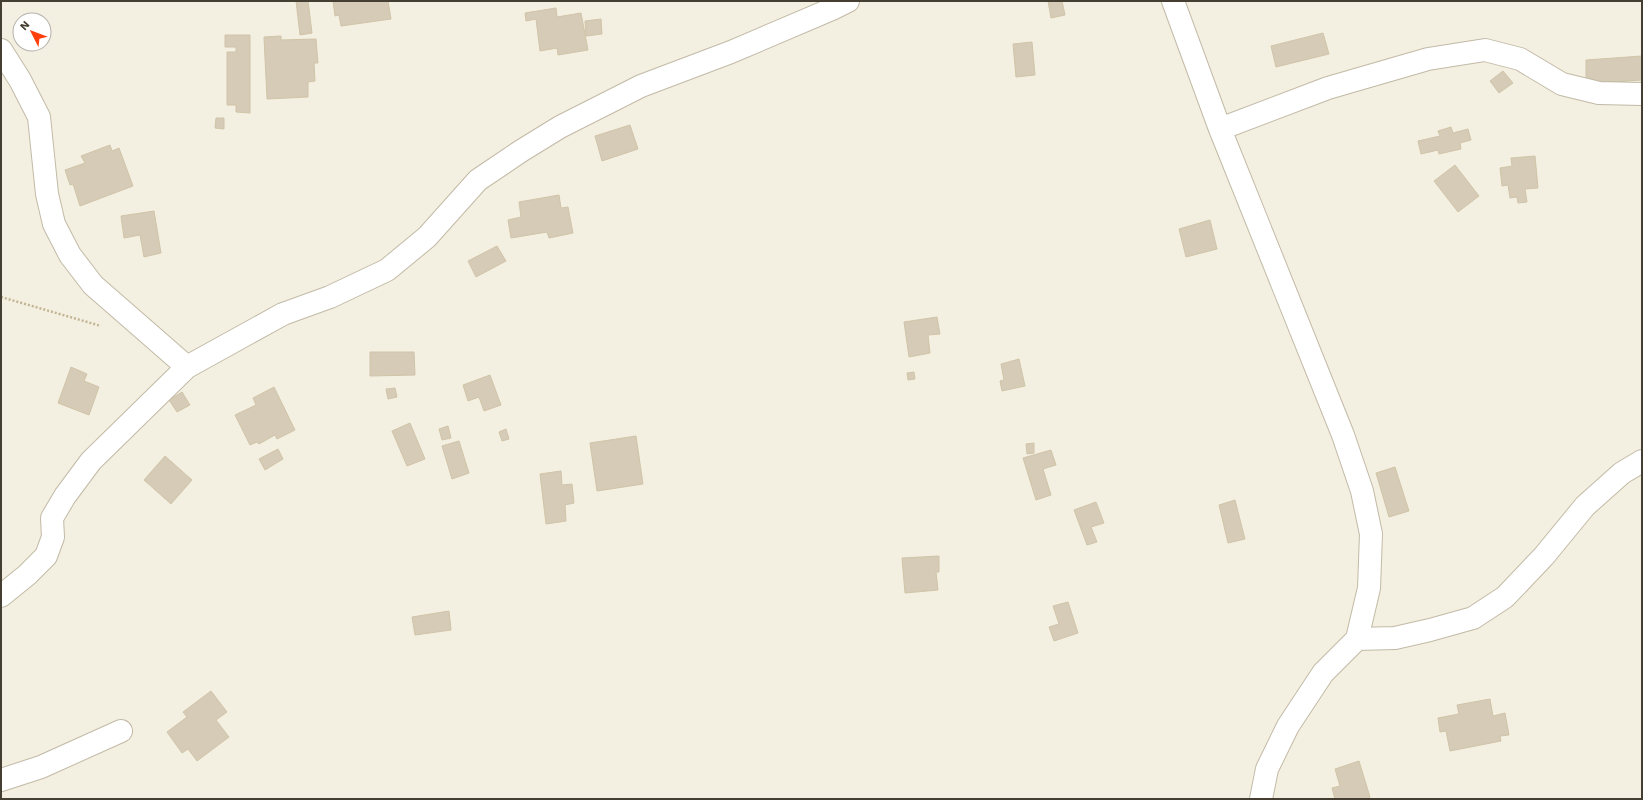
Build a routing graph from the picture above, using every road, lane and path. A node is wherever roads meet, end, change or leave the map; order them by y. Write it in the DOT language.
graph roads {
  1 [pos="848,1"];
  2 [pos="1173,1"];
  3 [pos="1,50"];
  4 [pos="1642,94"];
  5 [pos="1220,128"];
  6 [pos="1,297"];
  7 [pos="106,328"];
  8 [pos="187,367"];
  9 [pos="1642,461"];
  10 [pos="1,596"];
  11 [pos="1356,639"];
  12 [pos="121,731"];
  13 [pos="1,780"];
  14 [pos="1261,799"];
  1 -- 8 [label="street"];
  2 -- 5 [label="street"];
  3 -- 8 [label="street"];
  4 -- 5 [label="street"];
  5 -- 11 [label="street"];
  6 -- 7 [label="path"];
  8 -- 10 [label="street"];
  9 -- 11 [label="street"];
  11 -- 14 [label="street"];
  12 -- 13 [label="street"];
}
